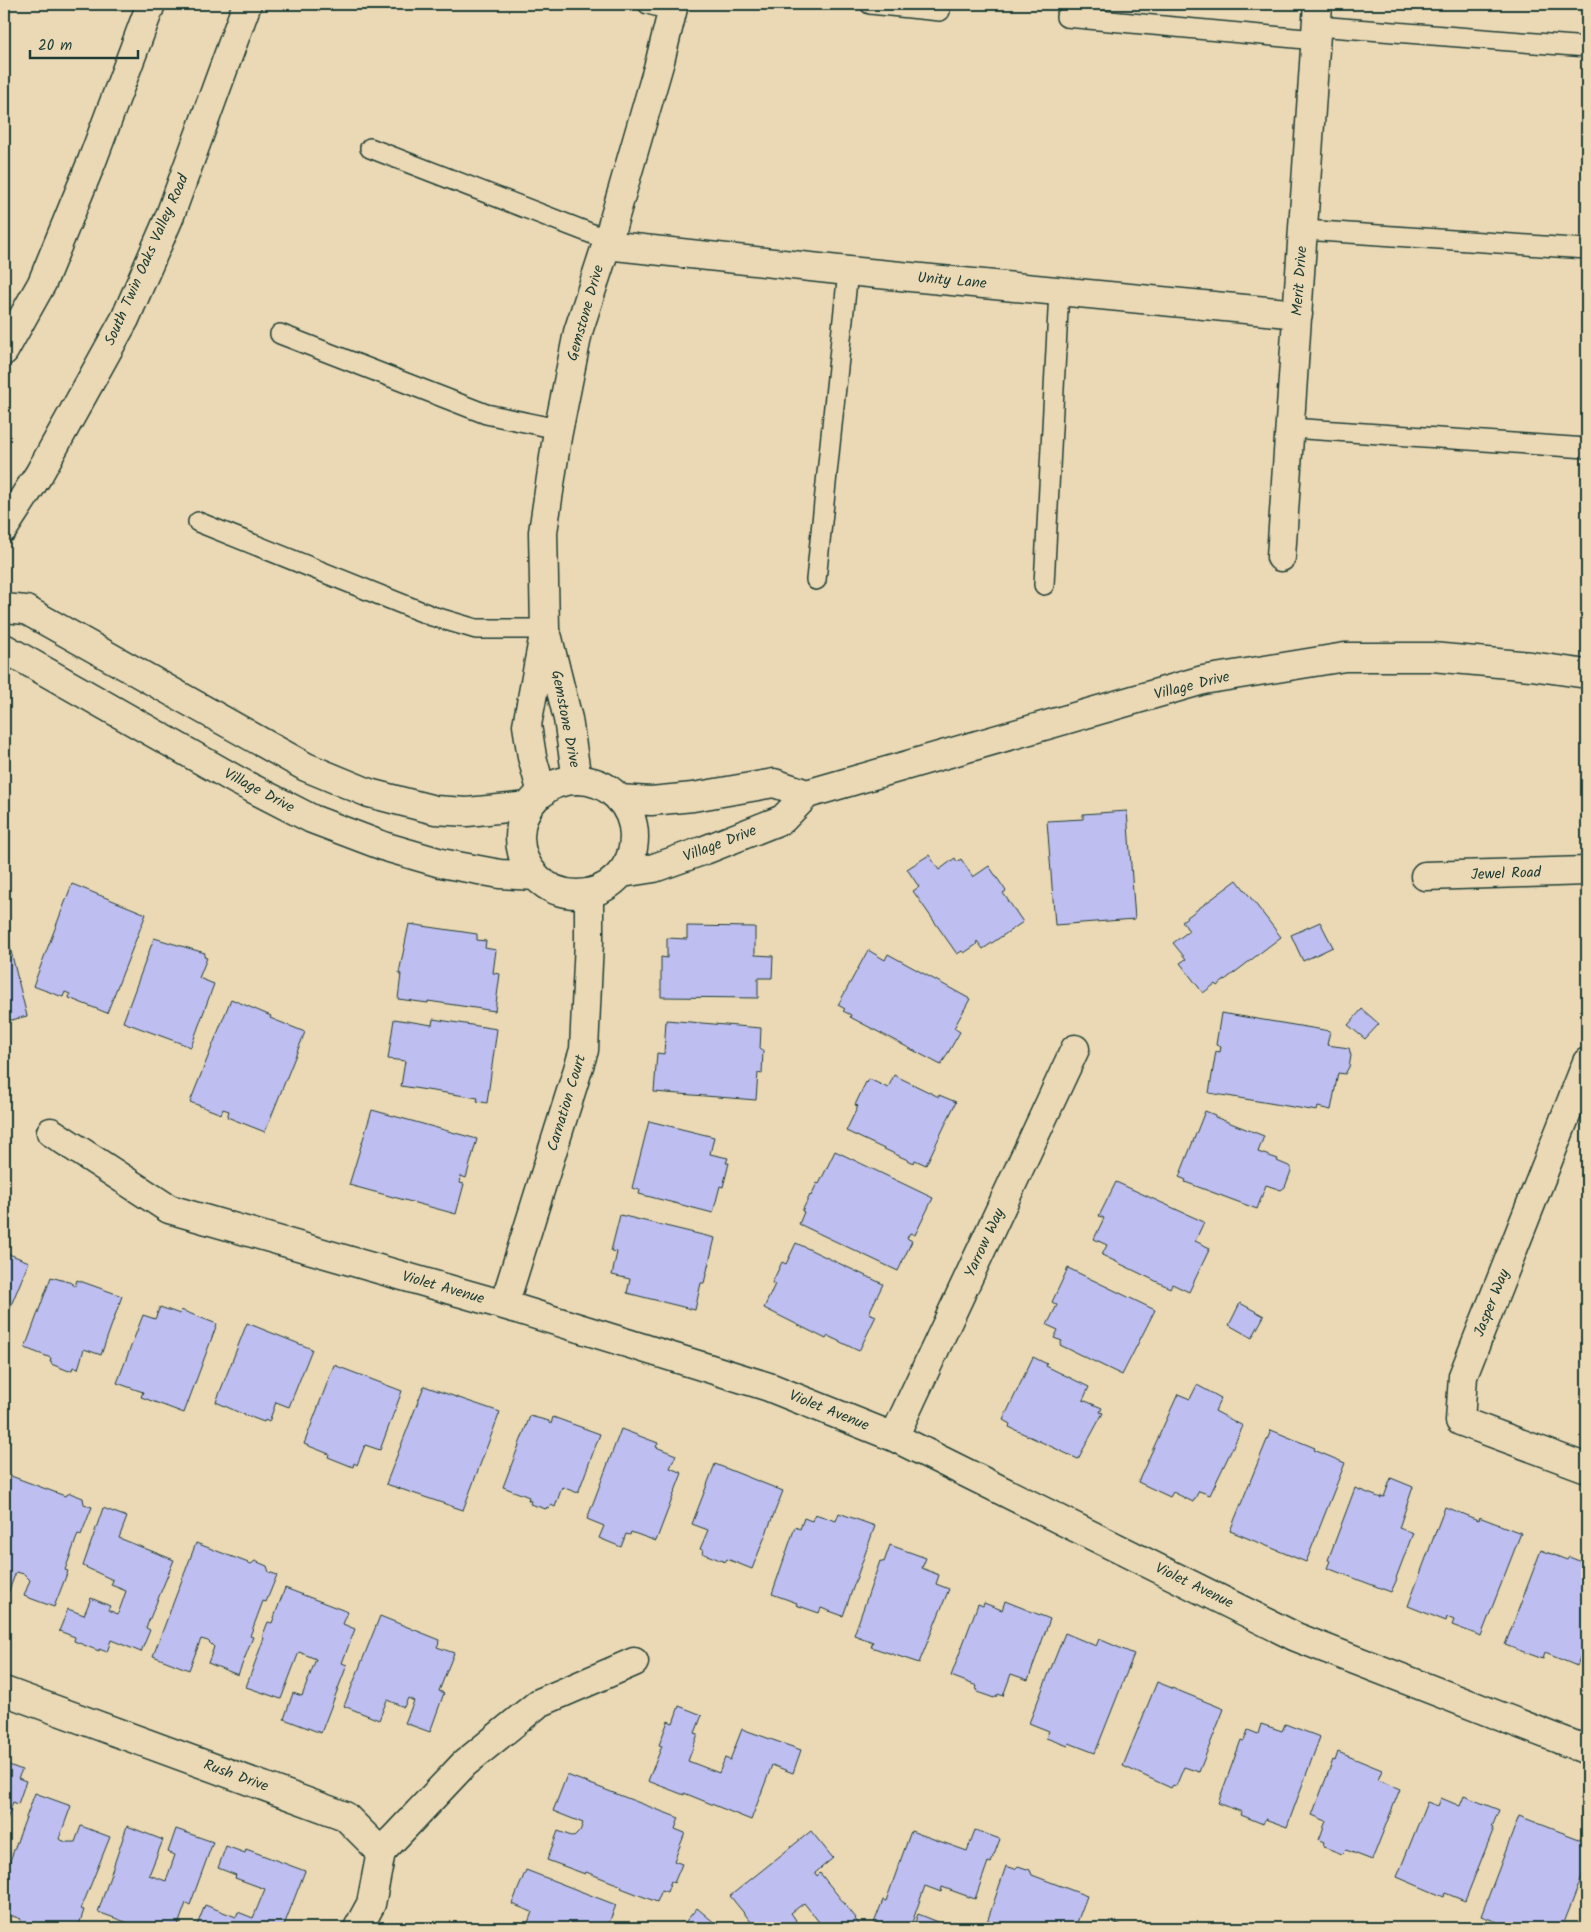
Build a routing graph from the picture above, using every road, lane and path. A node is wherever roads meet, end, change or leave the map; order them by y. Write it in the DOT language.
graph roads {
  1 [pos="151,4"];
  2 [pos="247,4"];
  3 [pos="870,4"];
  4 [pos="665,6"];
  5 [pos="940,11"];
  6 [pos="1066,17"];
  7 [pos="1317,23"];
  8 [pos="1587,47"];
  9 [pos="370,148"];
  10 [pos="1304,230"];
  11 [pos="607,242"];
  12 [pos="1587,248"];
  13 [pos="848,271"];
  14 [pos="1059,291"];
  15 [pos="1298,314"];
  16 [pos="280,334"];
  17 [pos="4,351"];
  18 [pos="1290,428"];
  19 [pos="558,429"];
  20 [pos="1587,448"];
  21 [pos="198,522"];
  22 [pos="4,528"];
  23 [pos="1281,557"];
  24 [pos="816,580"];
  25 [pos="1044,584"];
  26 [pos="4,608"];
  27 [pos="546,629"];
  28 [pos="4,648"];
  29 [pos="1587,674"];
  30 [pos="577,780"];
  31 [pos="807,794"];
  32 [pos="536,799"];
  33 [pos="620,799"];
  34 [pos="1587,871"];
  35 [pos="622,873"];
  36 [pos="536,876"];
  37 [pos="1425,876"];
  38 [pos="589,893"];
  39 [pos="1075,1049"];
  40 [pos="1587,1062"];
  41 [pos="51,1132"];
  42 [pos="504,1305"];
  43 [pos="894,1437"];
  44 [pos="1587,1468"];
  45 [pos="634,1662"];
  46 [pos="4,1691"];
  47 [pos="1587,1750"];
  48 [pos="381,1852"];
  49 [pos="358,1928"];
  1 -- 17 [label="street"];
  2 -- 22 [label="street, South Twin Oaks Valley Road"];
  3 -- 5 [label="lane"];
  4 -- 11 [label="street, Gemstone Drive"];
  6 -- 7 [label="lane"];
  7 -- 8 [label="lane"];
  7 -- 10 [label="street, Merit Drive"];
  9 -- 11 [label="lane"];
  10 -- 12 [label="lane"];
  10 -- 15 [label="street, Merit Drive"];
  11 -- 13 [label="street, Unity Lane"];
  11 -- 19 [label="street, Gemstone Drive"];
  13 -- 14 [label="street, Unity Lane"];
  13 -- 24 [label="lane"];
  14 -- 15 [label="street, Unity Lane"];
  14 -- 25 [label="lane"];
  15 -- 18 [label="street, Merit Drive"];
  16 -- 19 [label="lane"];
  18 -- 20 [label="lane"];
  18 -- 23 [label="street, Merit Drive"];
  19 -- 27 [label="street, Gemstone Drive"];
  21 -- 27 [label="lane"];
  26 -- 32 [label="street"];
  27 -- 30 [label="street, Gemstone Drive"];
  27 -- 32 [label="street, Gemstone Drive"];
  28 -- 36 [label="street, Village Drive"];
  29 -- 31 [label="street, Village Drive"];
  30 -- 32 [label="street"];
  30 -- 33 [label="street"];
  31 -- 33 [label="street"];
  31 -- 35 [label="street, Village Drive"];
  32 -- 36 [label="street"];
  33 -- 35 [label="street"];
  34 -- 37 [label="street, Jewel Road"];
  35 -- 38 [label="street"];
  36 -- 38 [label="street"];
  38 -- 42 [label="street, Carnation Court"];
  39 -- 43 [label="street, Yarrow Way"];
  40 -- 44 [label="street, Jasper Way"];
  41 -- 42 [label="street, Violet Avenue"];
  42 -- 43 [label="street, Violet Avenue"];
  43 -- 47 [label="street, Violet Avenue"];
  45 -- 48 [label="street"];
  46 -- 48 [label="street, Rush Drive"];
  48 -- 49 [label="street"];
}
